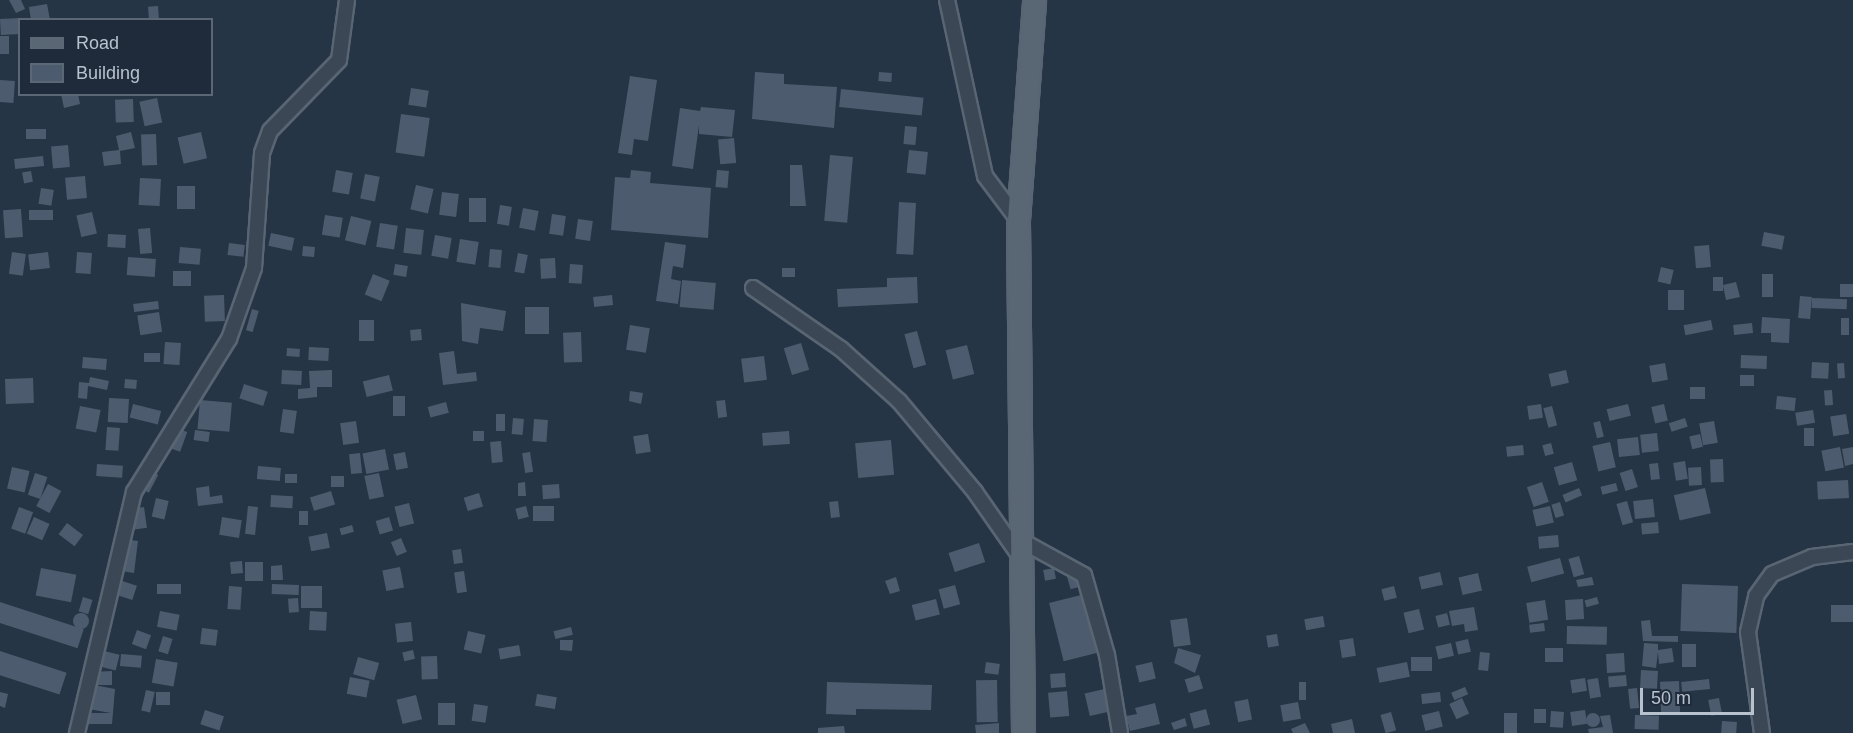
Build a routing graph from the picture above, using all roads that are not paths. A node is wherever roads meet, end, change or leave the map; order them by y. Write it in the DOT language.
graph roads {
  1 [pos="347,0"];
  2 [pos="947,0"];
  3 [pos="1034,0"];
  4 [pos="1018,220"];
  5 [pos="753,288"];
  6 [pos="1020,549"];
  7 [pos="1853,552"];
  8 [pos="77,733"];
  9 [pos="1023,733"];
  10 [pos="1120,733"];
  11 [pos="1762,733"];
  1 -- 8 [label="street"];
  2 -- 4 [label="street"];
  3 -- 4 [label="main road"];
  4 -- 6 [label="main road"];
  5 -- 6 [label="street"];
  6 -- 9 [label="main road"];
  6 -- 10 [label="street"];
  7 -- 11 [label="street"];
}
